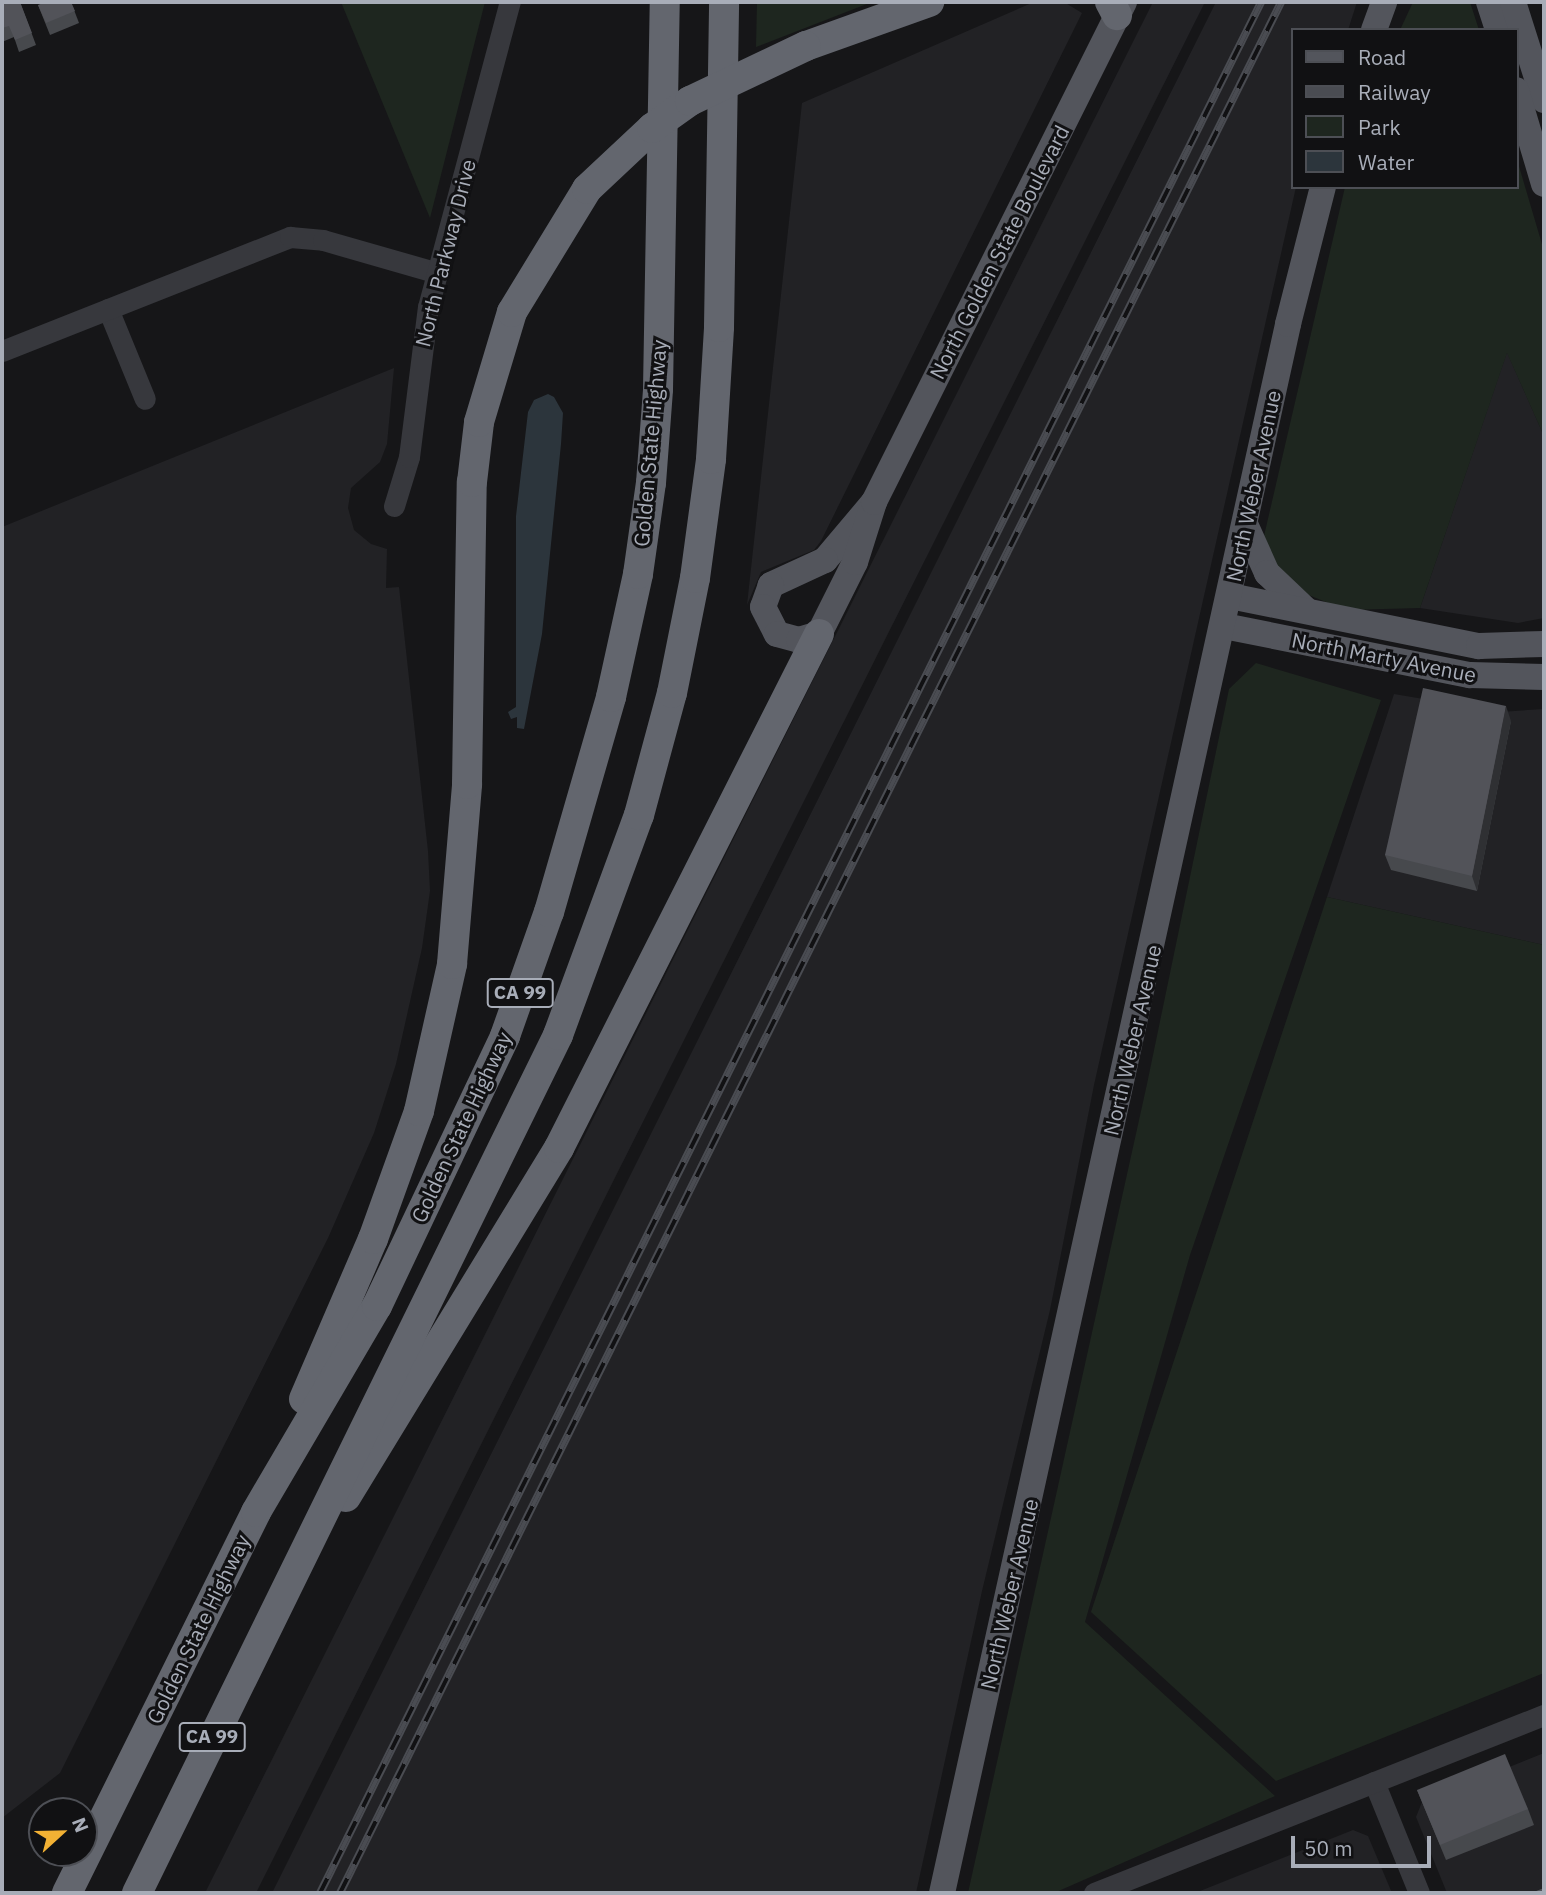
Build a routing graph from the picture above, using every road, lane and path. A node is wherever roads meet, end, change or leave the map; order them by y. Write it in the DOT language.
graph roads {
  1 [pos="510,2"];
  2 [pos="664,2"];
  3 [pos="724,2"];
  4 [pos="929,2"];
  5 [pos="1384,2"];
  6 [pos="1489,2"];
  7 [pos="1513,2"];
  8 [pos="1117,6"];
  9 [pos="1375,28"];
  10 [pos="1497,28"];
  11 [pos="1518,97"];
  12 [pos="1544,100"];
  13 [pos="1544,184"];
  14 [pos="1323,189"];
  15 [pos="438,273"];
  16 [pos="108,309"];
  17 [pos="2,351"];
  18 [pos="145,398"];
  19 [pos="874,502"];
  20 [pos="394,506"];
  21 [pos="1245,522"];
  22 [pos="1230,596"];
  23 [pos="1313,615"];
  24 [pos="1224,626"];
  25 [pos="819,634"];
  26 [pos="1544,644"];
  27 [pos="1544,677"];
  28 [pos="256,1512"];
  29 [pos="288,1580"];
  30 [pos="1544,1715"];
  31 [pos="1374,1782"];
  32 [pos="67,1893"];
  33 [pos="137,1893"];
  34 [pos="942,1893"];
  35 [pos="1094,1893"];
  36 [pos="1419,1893"];
  1 -- 15 [label="street, North Parkway Drive"];
  2 -- 28 [label="highway, Golden State Highway / CA 99"];
  3 -- 29 [label="highway, Golden State Highway / CA 99"];
  4 -- 28 [label="highway, bridge"];
  5 -- 9 [label="main road"];
  6 -- 10 [label="main road"];
  7 -- 12 [label="main road"];
  8 -- 19 [label="main road, North Golden State Boulevard"];
  11 -- 13 [label="main road"];
  14 -- 21 [label="main road, North Weber Avenue"];
  15 -- 16 [label="street"];
  15 -- 20 [label="street, North Parkway Drive"];
  16 -- 17 [label="street"];
  16 -- 18 [label="street"];
  19 -- 25 [label="main road, North Golden State Boulevard"];
  19 -- 25 [label="main road, North Golden State Boulevard"];
  21 -- 22 [label="main road, North Weber Avenue"];
  21 -- 23 [label="main road"];
  22 -- 23 [label="main road, North Marty Avenue"];
  22 -- 24 [label="main road, North Weber Avenue"];
  23 -- 26 [label="main road, North Marty Avenue"];
  24 -- 27 [label="main road, North Marty Avenue"];
  24 -- 34 [label="main road, North Weber Avenue"];
  25 -- 29 [label="highway"];
  28 -- 32 [label="highway, Golden State Highway / CA 99"];
  29 -- 33 [label="highway, Golden State Highway / CA 99"];
  30 -- 31 [label="street"];
  31 -- 35 [label="street"];
  31 -- 36 [label="street"];
}
